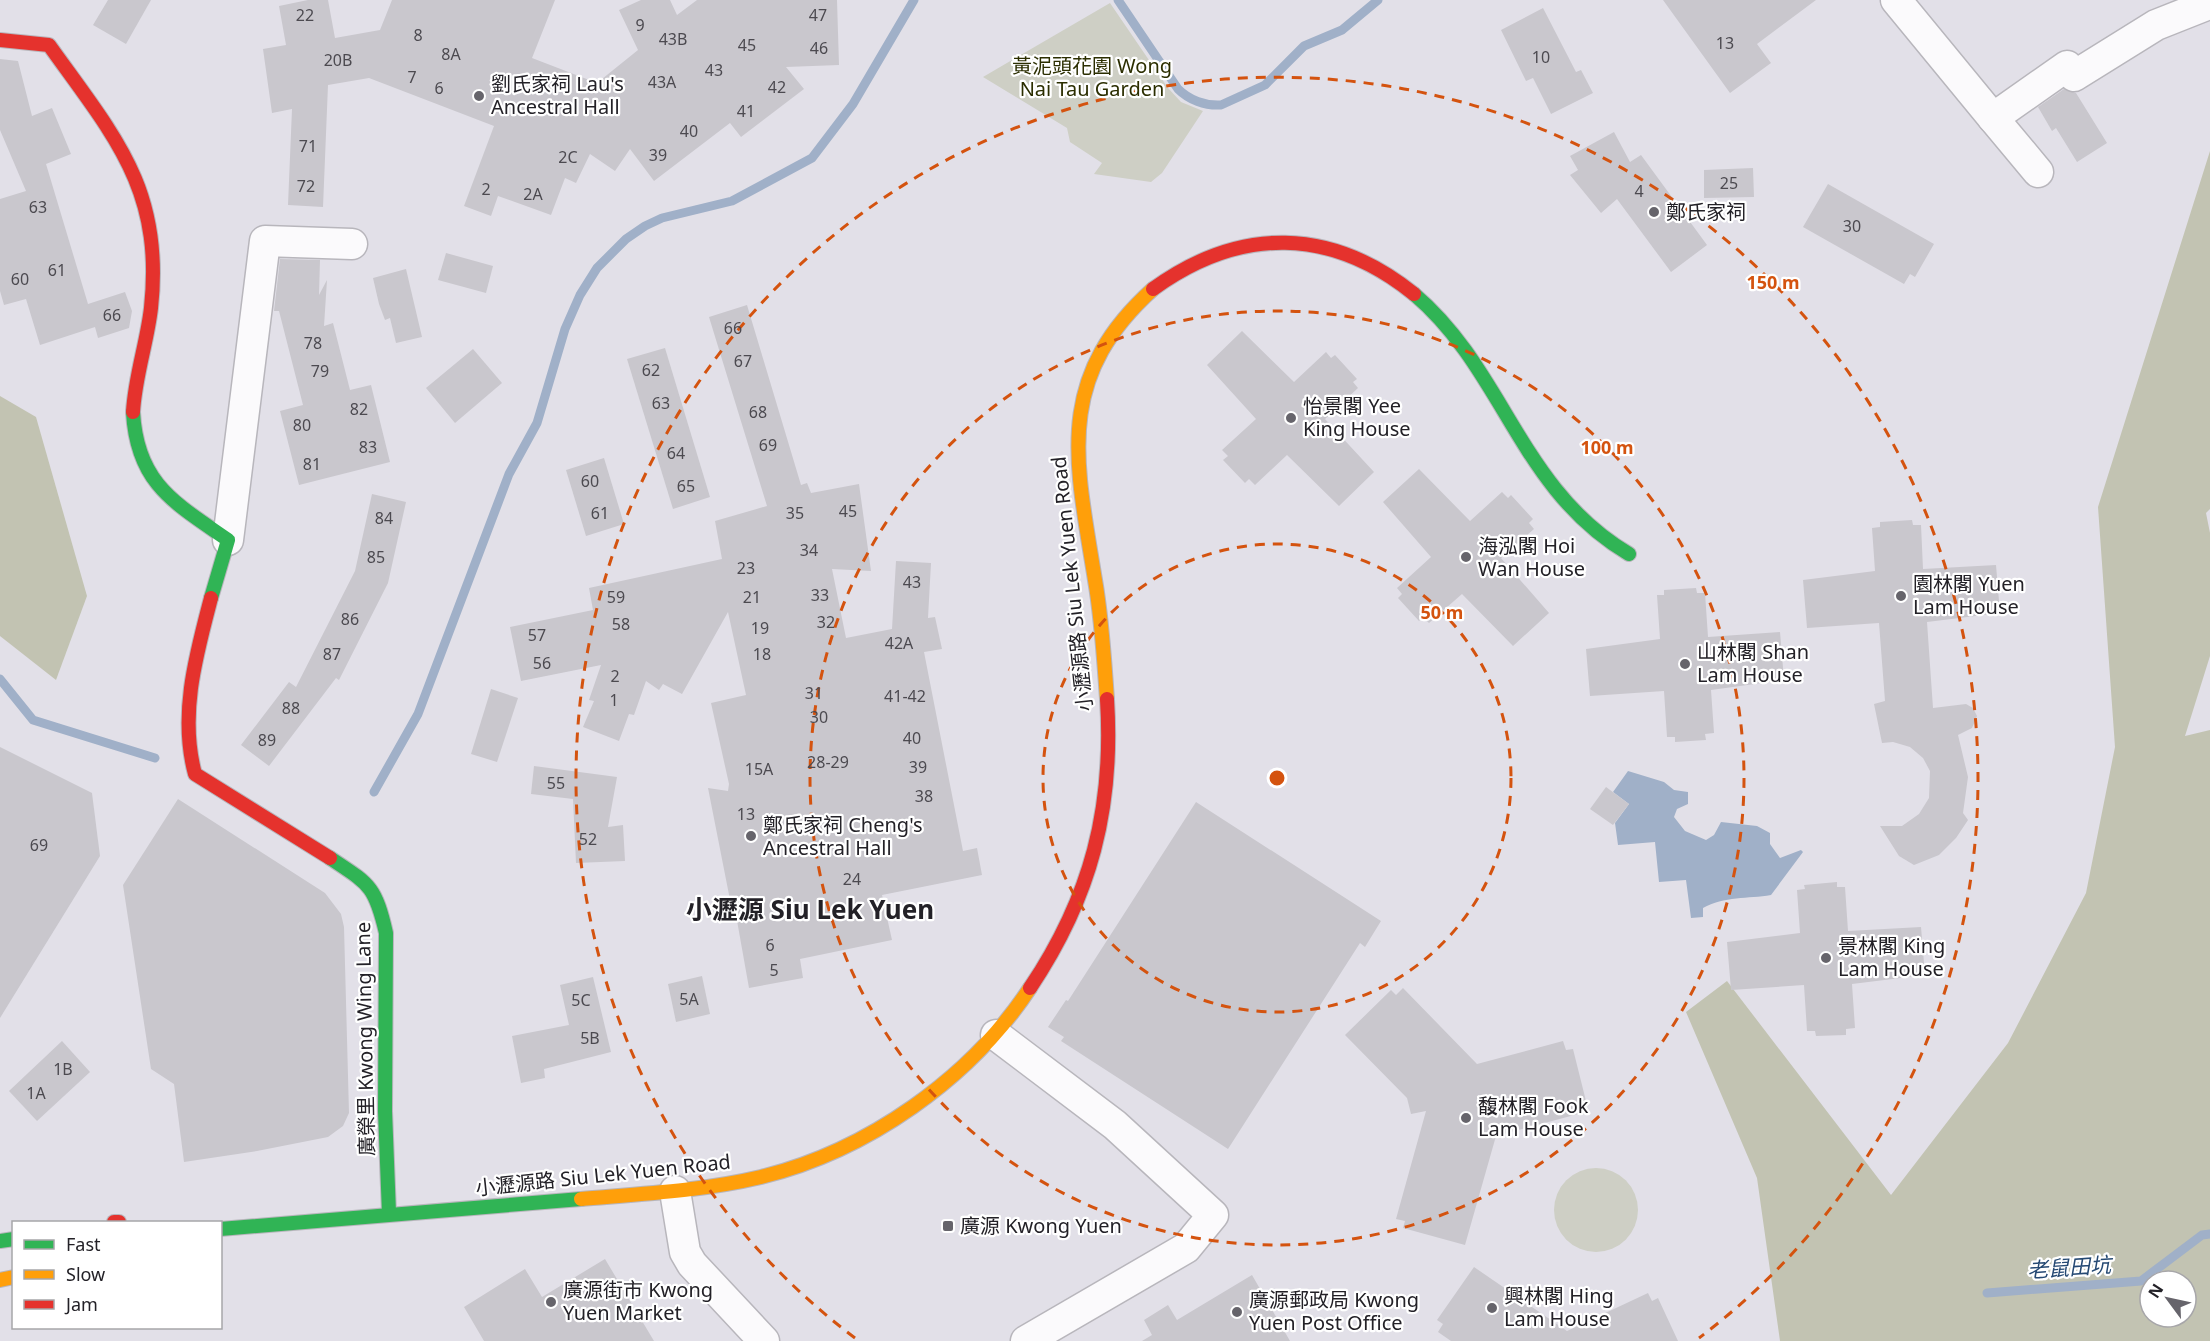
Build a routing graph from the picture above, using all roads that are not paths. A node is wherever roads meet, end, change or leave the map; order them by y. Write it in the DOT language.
graph roads {
  1 [pos="1896,0"];
  2 [pos="2205,5"];
  3 [pos="0,40"];
  4 [pos="1993,118"];
  5 [pos="2038,172"];
  6 [pos="352,244"];
  7 [pos="228,540"];
  8 [pos="1629,554"];
  9 [pos="996,1035"];
  10 [pos="675,1191"];
  11 [pos="389,1214"];
  12 [pos="222,1229"];
  13 [pos="764,1341"];
  14 [pos="1026,1341"];
  1 -- 4 [label="street"];
  2 -- 4 [label="street"];
  3 -- 7 [label="street"];
  4 -- 5 [label="street"];
  6 -- 7 [label="street"];
  7 -- 11 [label="street, 廣榮里 Kwong Wing Lane"];
  8 -- 9 [label="street, 小瀝源路 Siu Lek Yuen Road"];
  9 -- 10 [label="street, 小瀝源路 Siu Lek Yuen Road"];
  9 -- 14 [label="street"];
  10 -- 11 [label="street, 小瀝源路 Siu Lek Yuen Road"];
  10 -- 13 [label="street"];
  11 -- 12 [label="street, 小瀝源路 Siu Lek Yuen Road"];
}
